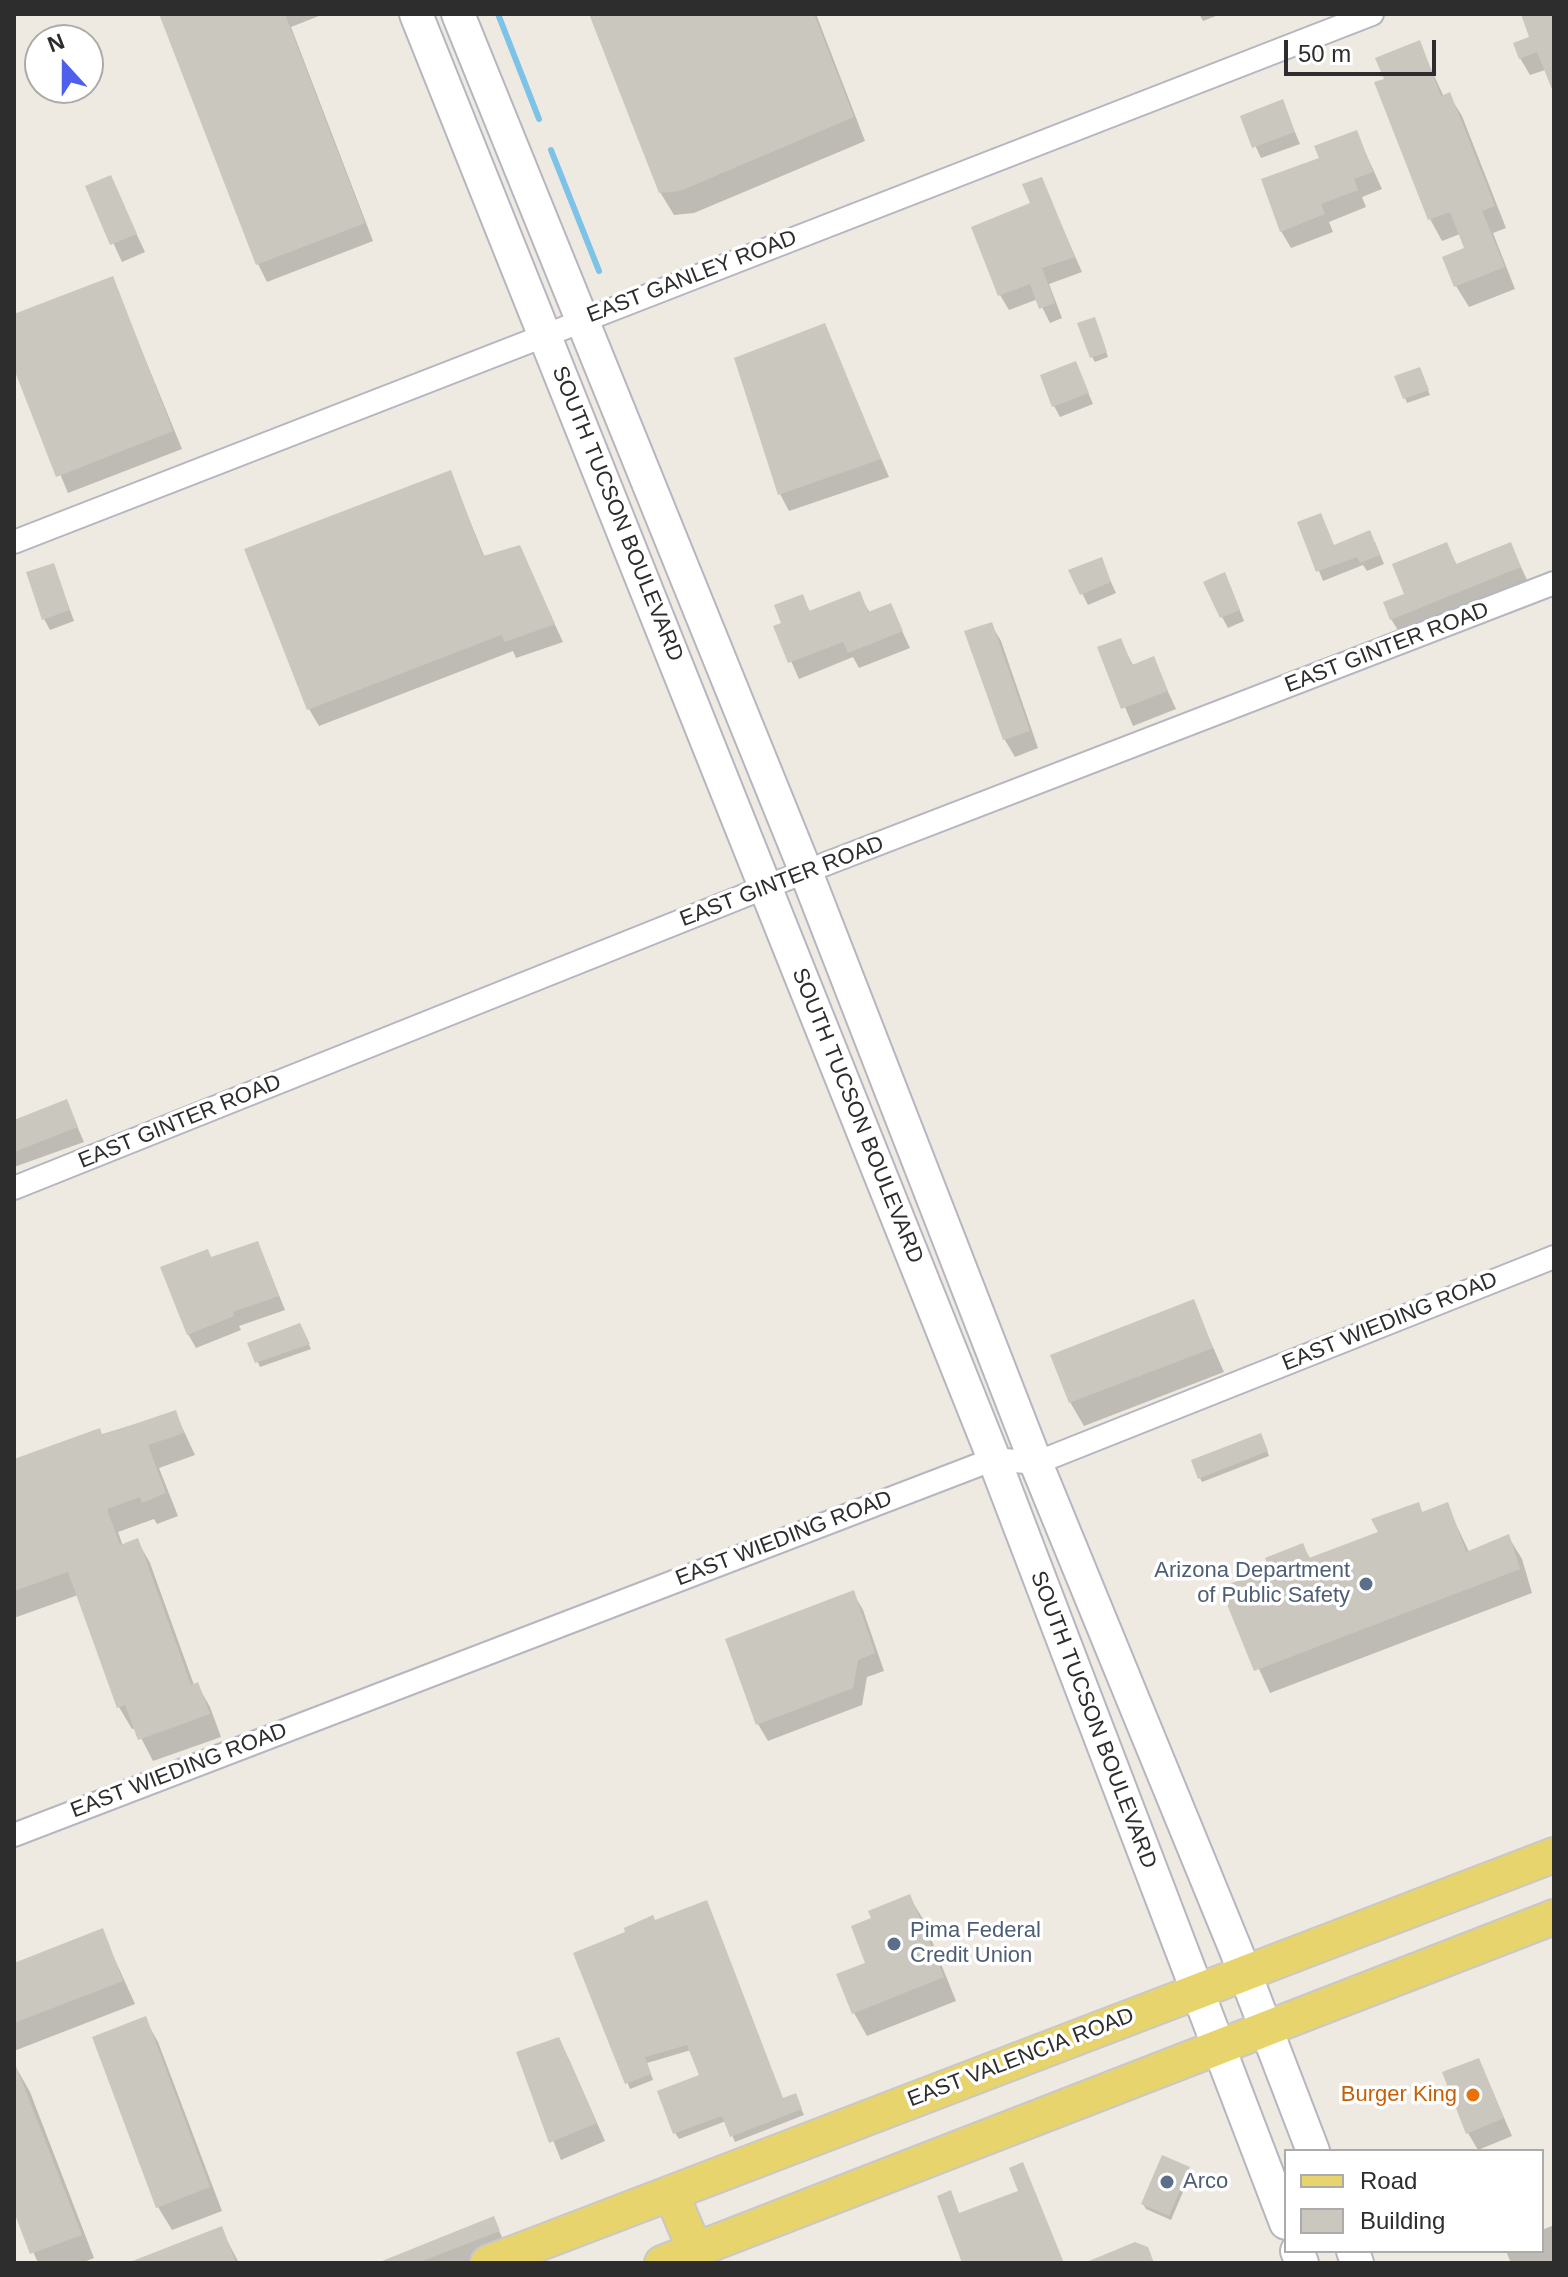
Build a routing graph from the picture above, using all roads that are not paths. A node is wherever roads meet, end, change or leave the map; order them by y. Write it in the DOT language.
graph roads {
  1 [pos="416,14"];
  2 [pos="458,14"];
  3 [pos="1372,14"];
  4 [pos="583,318"];
  5 [pos="546,334"];
  6 [pos="14,542"];
  7 [pos="1554,583"];
  8 [pos="806,872"];
  9 [pos="766,887"];
  10 [pos="14,1188"];
  11 [pos="1554,1257"];
  12 [pos="994,1459"];
  13 [pos="1036,1463"];
  14 [pos="14,1835"];
  15 [pos="1554,1855"];
  16 [pos="1554,1917"];
  17 [pos="1244,1975"];
  18 [pos="1196,1991"];
  19 [pos="1265,2030"];
  20 [pos="1218,2048"];
  21 [pos="1312,2149"];
  22 [pos="671,2193"];
  23 [pos="1284,2218"];
  24 [pos="695,2250"];
  25 [pos="488,2263"];
  26 [pos="662,2263"];
  1 -- 5 [label="main road, SOUTH TUCSON BOULEVARD"];
  2 -- 4 [label="main road, SOUTH TUCSON BOULEVARD"];
  3 -- 4 [label="street, EAST GANLEY ROAD"];
  4 -- 5 [label="street, EAST GANLEY ROAD"];
  4 -- 8 [label="main road, SOUTH TUCSON BOULEVARD"];
  5 -- 6 [label="street, EAST GANLEY ROAD"];
  5 -- 9 [label="main road, SOUTH TUCSON BOULEVARD"];
  7 -- 8 [label="street, EAST GINTER ROAD"];
  8 -- 9 [label="street, EAST GINTER ROAD"];
  8 -- 13 [label="main road, SOUTH TUCSON BOULEVARD"];
  9 -- 10 [label="street, EAST GINTER ROAD"];
  9 -- 12 [label="main road, SOUTH TUCSON BOULEVARD"];
  11 -- 13 [label="street, EAST WIEDING ROAD"];
  12 -- 13 [label="street, EAST WIEDING ROAD"];
  12 -- 14 [label="street, EAST WIEDING ROAD"];
  12 -- 18 [label="main road, SOUTH TUCSON BOULEVARD"];
  13 -- 17 [label="main road, SOUTH TUCSON BOULEVARD"];
  15 -- 17 [label="main road, EAST VALENCIA ROAD"];
  16 -- 19 [label="main road"];
  17 -- 18 [label="main road, EAST VALENCIA ROAD"];
  17 -- 19 [label="main road, SOUTH TUCSON BOULEVARD"];
  18 -- 20 [label="main road, SOUTH TUCSON BOULEVARD"];
  18 -- 22 [label="main road, EAST VALENCIA ROAD"];
  19 -- 20 [label="main road"];
  19 -- 21 [label="main road, SOUTH TUCSON BOULEVARD"];
  20 -- 23 [label="main road, SOUTH TUCSON BOULEVARD"];
  20 -- 24 [label="main road"];
  22 -- 24 [label="main road"];
  22 -- 25 [label="main road, EAST VALENCIA ROAD"];
  24 -- 26 [label="main road"];
}
